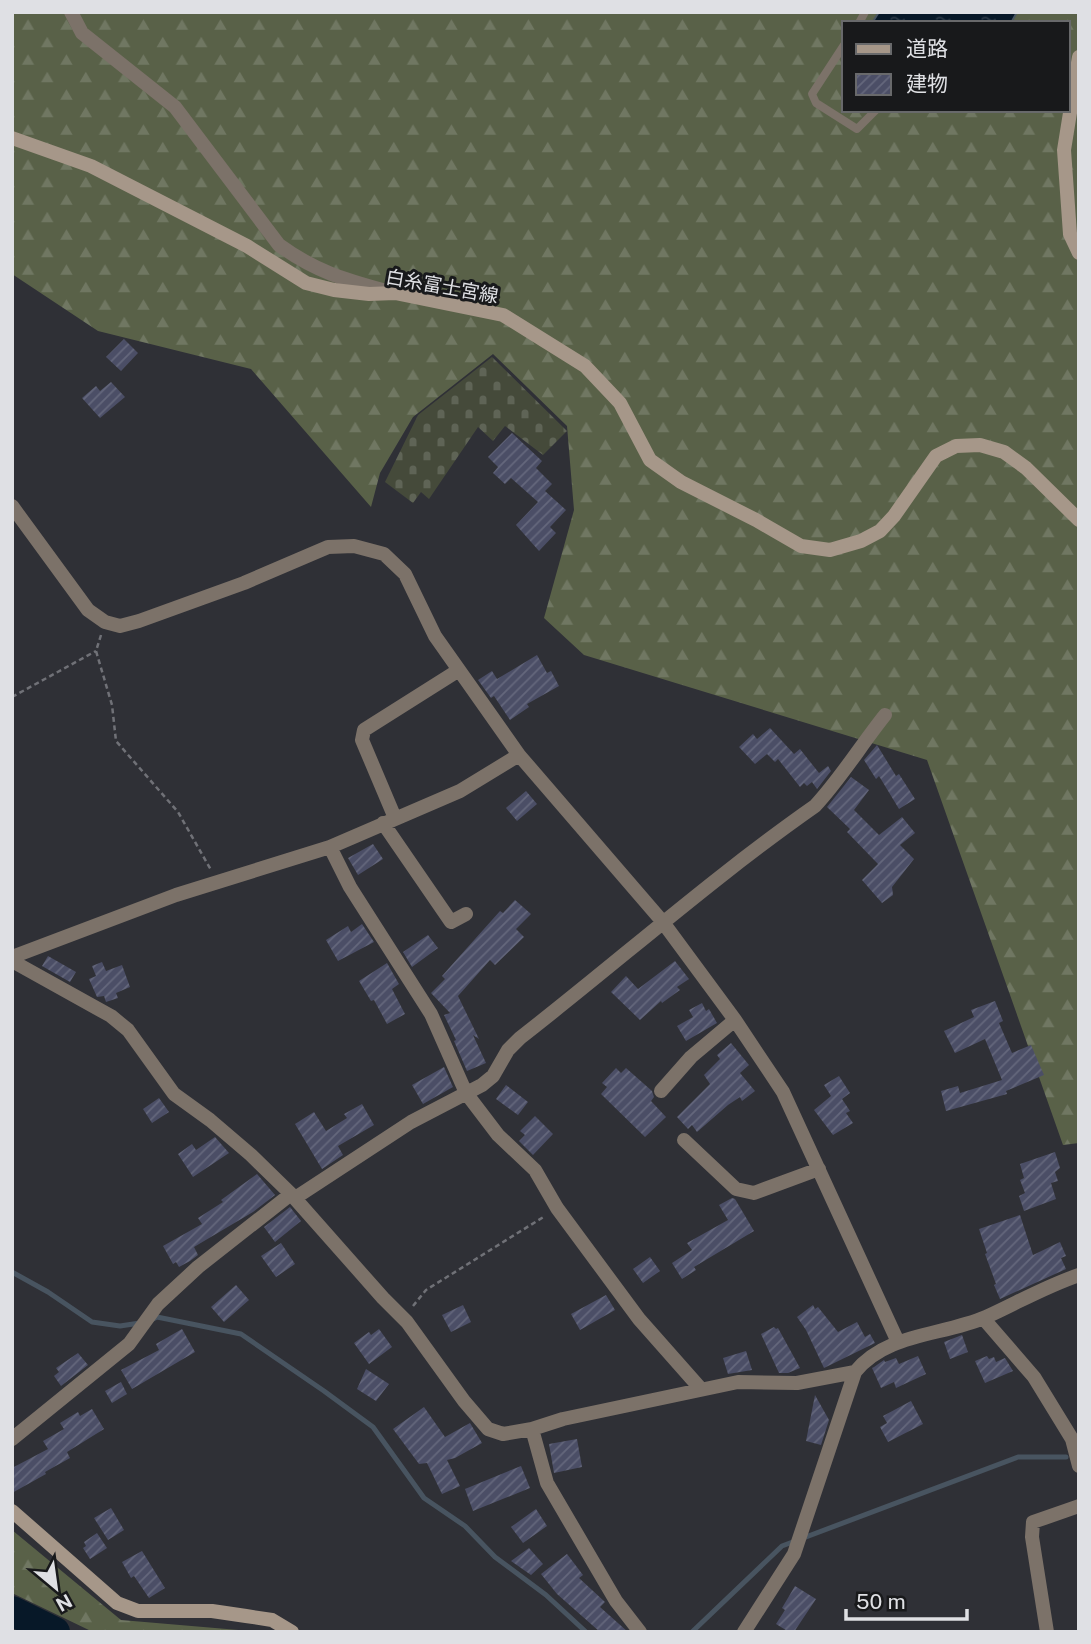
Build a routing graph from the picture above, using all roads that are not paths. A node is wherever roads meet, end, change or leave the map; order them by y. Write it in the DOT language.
graph roads {
  1 [pos="71,12"];
  2 [pos="842,48"];
  3 [pos="1079,57"];
  4 [pos="1070,106"];
  5 [pos="874,112"];
  6 [pos="1069,112"];
  7 [pos="12,138"];
  8 [pos="1073,194"];
  9 [pos="1079,253"];
  10 [pos="395,293"];
  11 [pos="12,506"];
  12 [pos="1079,520"];
  13 [pos="459,670"];
  14 [pos="885,715"];
  15 [pos="519,755"];
  16 [pos="389,821"];
  17 [pos="330,847"];
  18 [pos="466,914"];
  19 [pos="663,921"];
  20 [pos="12,959"];
  21 [pos="735,1020"];
  22 [pos="661,1091"];
  23 [pos="466,1093"];
  24 [pos="684,1140"];
  25 [pos="819,1169"];
  26 [pos="293,1196"];
  27 [pos="1079,1275"];
  28 [pos="984,1318"];
  29 [pos="898,1342"];
  30 [pos="855,1372"];
  31 [pos="700,1388"];
  32 [pos="532,1429"];
  33 [pos="12,1439"];
  34 [pos="1079,1466"];
  35 [pos="1079,1506"];
  36 [pos="12,1511"];
  37 [pos="292,1632"];
  38 [pos="640,1632"];
  39 [pos="744,1632"];
  40 [pos="1047,1632"];
  1 -- 10 [label="street"];
  2 -- 5 [label="lane"];
  3 -- 4 [label="main road"];
  6 -- 8 [label="main road"];
  7 -- 10 [label="main road, 白糸富士宮線"];
  8 -- 9 [label="main road"];
  10 -- 12 [label="main road, 白糸富士宮線"];
  11 -- 13 [label="street"];
  13 -- 15 [label="street"];
  13 -- 16 [label="street"];
  14 -- 19 [label="street"];
  15 -- 16 [label="street"];
  15 -- 19 [label="street"];
  16 -- 17 [label="street"];
  16 -- 18 [label="street"];
  17 -- 20 [label="street"];
  17 -- 23 [label="street"];
  19 -- 21 [label="street"];
  19 -- 23 [label="street"];
  20 -- 26 [label="street"];
  21 -- 22 [label="street"];
  21 -- 25 [label="street"];
  23 -- 26 [label="street"];
  23 -- 31 [label="street"];
  24 -- 25 [label="street"];
  25 -- 29 [label="street"];
  26 -- 32 [label="street"];
  26 -- 33 [label="street"];
  27 -- 28 [label="street"];
  28 -- 29 [label="street"];
  28 -- 34 [label="street"];
  29 -- 30 [label="street"];
  30 -- 31 [label="street"];
  30 -- 39 [label="street"];
  31 -- 32 [label="street"];
  32 -- 38 [label="street"];
  35 -- 40 [label="street"];
  36 -- 37 [label="main road"];
}
